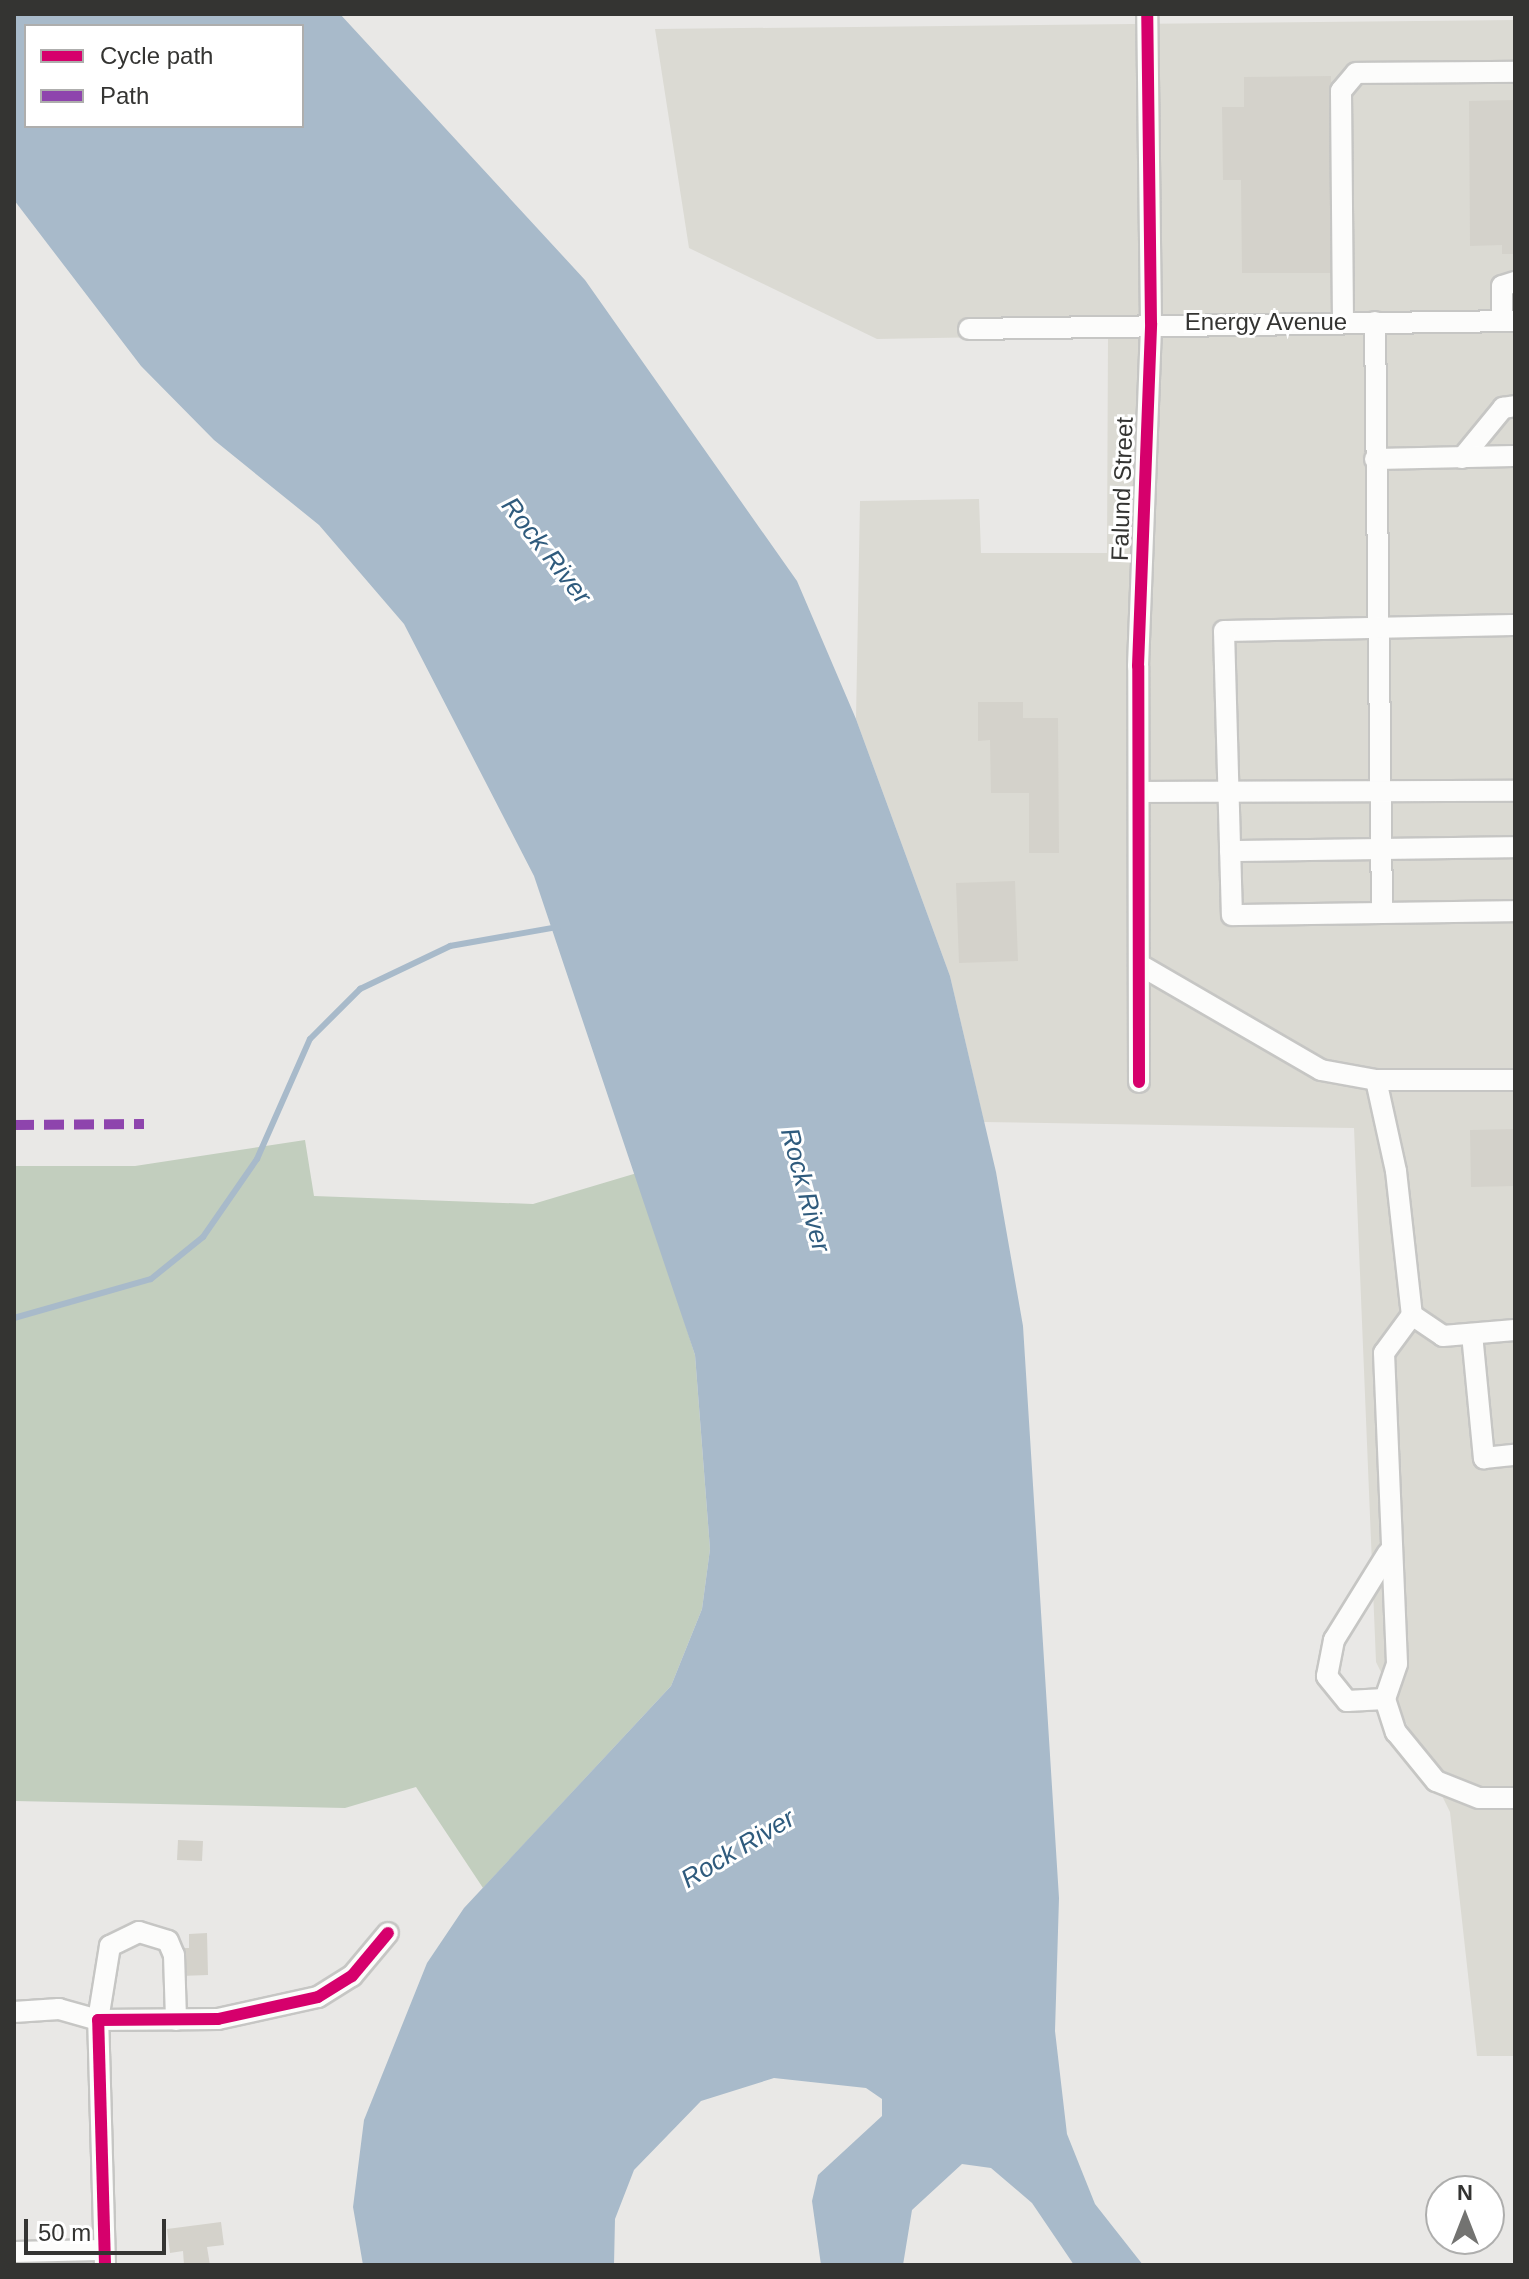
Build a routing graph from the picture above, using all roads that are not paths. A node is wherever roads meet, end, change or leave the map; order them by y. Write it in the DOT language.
graph roads {
  1 [pos="1147,14"];
  2 [pos="1515,72"];
  3 [pos="1515,282"];
  4 [pos="1508,321"];
  5 [pos="1343,322"];
  6 [pos="1375,322"];
  7 [pos="1151,323"];
  8 [pos="969,329"];
  9 [pos="1515,406"];
  10 [pos="1515,456"];
  11 [pos="1462,458"];
  12 [pos="1375,459"];
  13 [pos="1515,625"];
  14 [pos="1376,629"];
  15 [pos="1379,791"];
  16 [pos="1515,791"];
  17 [pos="1139,792"];
  18 [pos="1228,792"];
  19 [pos="1380,847"];
  20 [pos="1515,847"];
  21 [pos="1230,851"];
  22 [pos="1515,911"];
  23 [pos="1382,912"];
  24 [pos="1140,965"];
  25 [pos="1376,1080"];
  26 [pos="1515,1080"];
  27 [pos="1139,1082"];
  28 [pos="1412,1315"];
  29 [pos="1515,1330"];
  30 [pos="1472,1334"];
  31 [pos="1515,1455"];
  32 [pos="1388,1553"];
  33 [pos="1385,1699"];
  34 [pos="1515,1798"];
  35 [pos="388,1933"];
  36 [pos="14,2012"];
  37 [pos="98,2020"];
  38 [pos="176,2020"];
  39 [pos="14,2252"];
  40 [pos="103,2258"];
  1 -- 7 [label="street, Falund Street"];
  2 -- 5 [label="street"];
  3 -- 4 [label="street"];
  4 -- 6 [label="street, Energy Avenue"];
  5 -- 6 [label="street, Energy Avenue"];
  5 -- 7 [label="street, Energy Avenue"];
  6 -- 12 [label="street"];
  7 -- 8 [label="street, Energy Avenue"];
  7 -- 17 [label="street, Falund Street"];
  9 -- 11 [label="street"];
  10 -- 11 [label="street"];
  11 -- 12 [label="street"];
  12 -- 14 [label="street"];
  13 -- 14 [label="street"];
  14 -- 15 [label="street"];
  14 -- 18 [label="street"];
  15 -- 16 [label="street"];
  15 -- 18 [label="street"];
  15 -- 19 [label="street"];
  17 -- 18 [label="street"];
  17 -- 24 [label="street, Falund Street"];
  18 -- 21 [label="street"];
  19 -- 20 [label="street"];
  19 -- 21 [label="street"];
  19 -- 23 [label="street"];
  21 -- 23 [label="street"];
  22 -- 23 [label="street"];
  24 -- 25 [label="street"];
  24 -- 27 [label="street, Falund Street"];
  25 -- 26 [label="street"];
  25 -- 28 [label="street"];
  28 -- 30 [label="street"];
  28 -- 32 [label="street"];
  29 -- 30 [label="street"];
  30 -- 31 [label="street"];
  32 -- 33 [label="street"];
  32 -- 33 [label="street"];
  33 -- 34 [label="street"];
  35 -- 38 [label="street"];
  36 -- 37 [label="street"];
  37 -- 38 [label="street"];
  37 -- 38 [label="street"];
  37 -- 40 [label="street"];
  39 -- 40 [label="street"];
}
